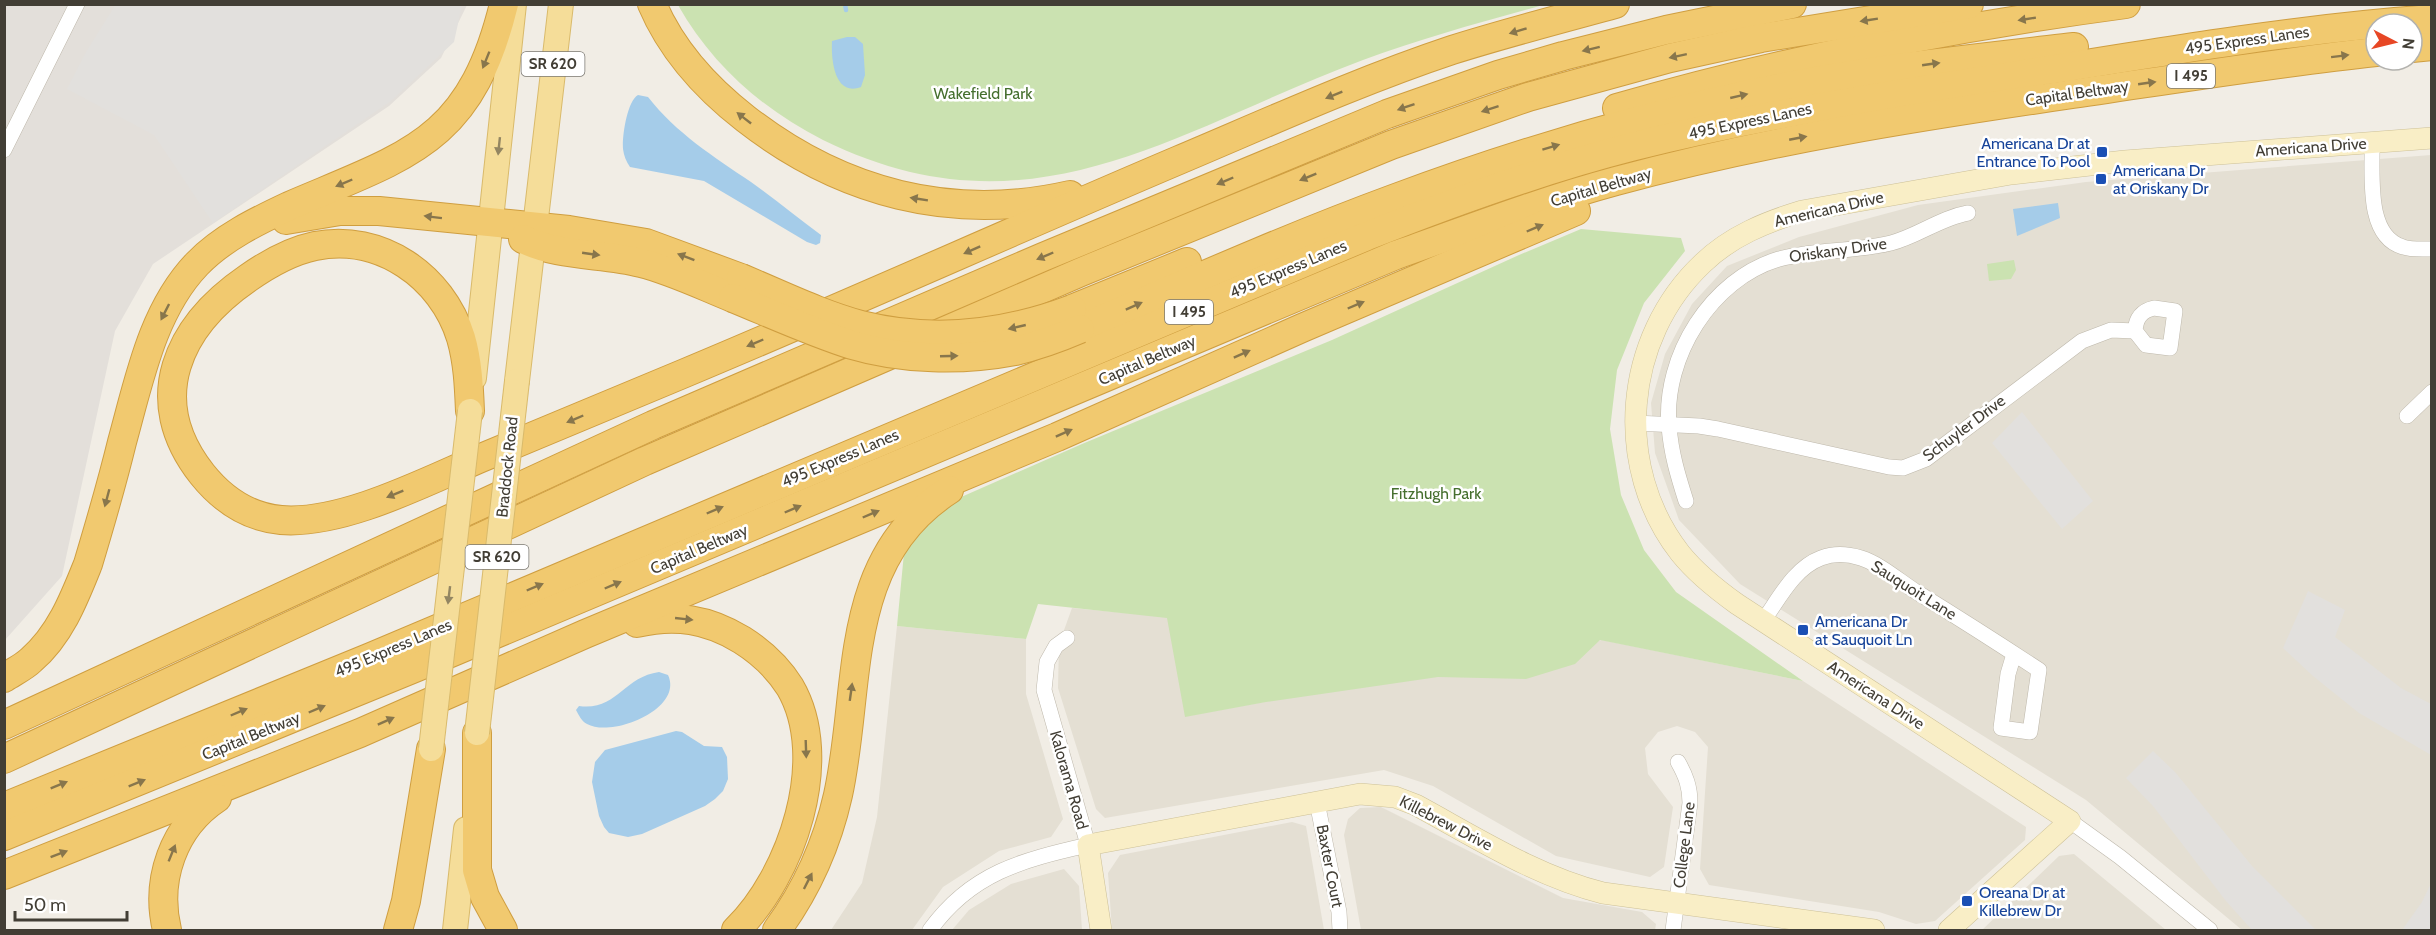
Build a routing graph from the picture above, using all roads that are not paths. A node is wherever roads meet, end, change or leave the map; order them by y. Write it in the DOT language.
graph roads {
  1 [pos="77,4"];
  2 [pos="504,4"];
  3 [pos="514,4"];
  4 [pos="561,4"];
  5 [pos="652,4"];
  6 [pos="1615,4"];
  7 [pos="1792,4"];
  8 [pos="1969,4"];
  9 [pos="2126,4"];
  10 [pos="2432,18"];
  11 [pos="2364,54"];
  12 [pos="2432,138"];
  13 [pos="2372,142"];
  14 [pos="1741,149"];
  15 [pos="4,150"];
  16 [pos="1180,159"];
  17 [pos="1968,213"];
  18 [pos="492,224"];
  19 [pos="535,236"];
  20 [pos="217,247"];
  21 [pos="2432,249"];
  22 [pos="1076,319"];
  23 [pos="2135,331"];
  24 [pos="2432,392"];
  25 [pos="470,411"];
  26 [pos="2407,416"];
  27 [pos="1635,423"];
  28 [pos="1668,424"];
  29 [pos="1010,455"];
  30 [pos="1686,501"];
  31 [pos="1763,621"];
  32 [pos="585,634"];
  33 [pos="1068,638"];
  34 [pos="2014,654"];
  35 [pos="4,678"];
  36 [pos="4,725"];
  37 [pos="477,733"];
  38 [pos="431,749"];
  39 [pos="4,759"];
  40 [pos="1678,762"];
  41 [pos="255,776"];
  42 [pos="1317,802"];
  43 [pos="4,807"];
  44 [pos="2070,821"];
  45 [pos="4,836"];
  46 [pos="1088,845"];
  47 [pos="4,875"];
  48 [pos="1677,903"];
  49 [pos="167,930"];
  50 [pos="398,930"];
  51 [pos="410,930"];
  52 [pos="455,930"];
  53 [pos="503,930"];
  54 [pos="736,930"];
  55 [pos="777,930"];
  56 [pos="930,930"];
  57 [pos="1101,930"];
  58 [pos="1340,930"];
  59 [pos="1673,930"];
  60 [pos="1874,930"];
  61 [pos="1949,930"];
  62 [pos="2210,930"];
  1 -- 15 [label="street"];
  2 -- 20 [label="highway, one-way"];
  3 -- 18 [label="main road, SR 620, one-way"];
  4 -- 19 [label="main road, Braddock Road / SR 620"];
  16 -- 5 [label="highway, one-way"];
  6 -- 16 [label="highway, one-way"];
  7 -- 36 [label="highway, one-way"];
  8 -- 39 [label="highway, one-way"];
  9 -- 22 [label="highway, one-way"];
  22 -- 10 [label="highway, one-way"];
  43 -- 10 [label="highway, 495 Express Lanes / I 495, one-way"];
  14 -- 11 [label="highway, Capital Beltway / I 495, one-way"];
  12 -- 13 [label="street, Americana Drive"];
  13 -- 21 [label="street"];
  13 -- 27 [label="street, Americana Drive"];
  29 -- 14 [label="highway, one-way"];
  45 -- 14 [label="highway, Capital Beltway / I 495, one-way"];
  16 -- 25 [label="highway, one-way"];
  17 -- 28 [label="street, Oriskany Drive"];
  18 -- 19 [label="highway"];
  18 -- 20 [label="highway, one-way"];
  18 -- 25 [label="main road, SR 620"];
  19 -- 22 [label="highway, bridge"];
  19 -- 37 [label="main road, Braddock Road / SR 620, bridge"];
  20 -- 35 [label="highway, one-way"];
  23 -- 28 [label="street, Schuyler Drive"];
  24 -- 26 [label="street"];
  25 -- 38 [label="main road, SR 620, one-way, bridge"];
  27 -- 28 [label="street, Schuyler Drive"];
  27 -- 31 [label="street, Americana Drive"];
  28 -- 30 [label="street, Oriskany Drive"];
  32 -- 29 [label="highway, one-way"];
  55 -- 29 [label="highway, one-way"];
  31 -- 34 [label="street, Sauquoit Lane"];
  31 -- 44 [label="street, Americana Drive"];
  41 -- 32 [label="highway, one-way"];
  32 -- 54 [label="highway, one-way"];
  33 -- 46 [label="street, Kalorama Road"];
  34 -- 34 [label="street, Sauquoit Lane"];
  37 -- 52 [label="main road, Braddock Road / SR 620"];
  37 -- 53 [label="highway"];
  38 -- 50 [label="highway"];
  38 -- 51 [label="main road, SR 620"];
  40 -- 48 [label="street, College Lane"];
  47 -- 41 [label="highway, one-way"];
  49 -- 41 [label="highway, one-way"];
  42 -- 46 [label="street, Killebrew Drive"];
  42 -- 48 [label="street, Killebrew Drive"];
  42 -- 58 [label="street, Baxter Court"];
  44 -- 61 [label="street"];
  44 -- 62 [label="street, Americana Drive"];
  46 -- 56 [label="street, Killebrew Drive"];
  46 -- 57 [label="street, Kalorama Road"];
  48 -- 59 [label="street, College Lane"];
  48 -- 60 [label="street, Killebrew Drive"];
}
